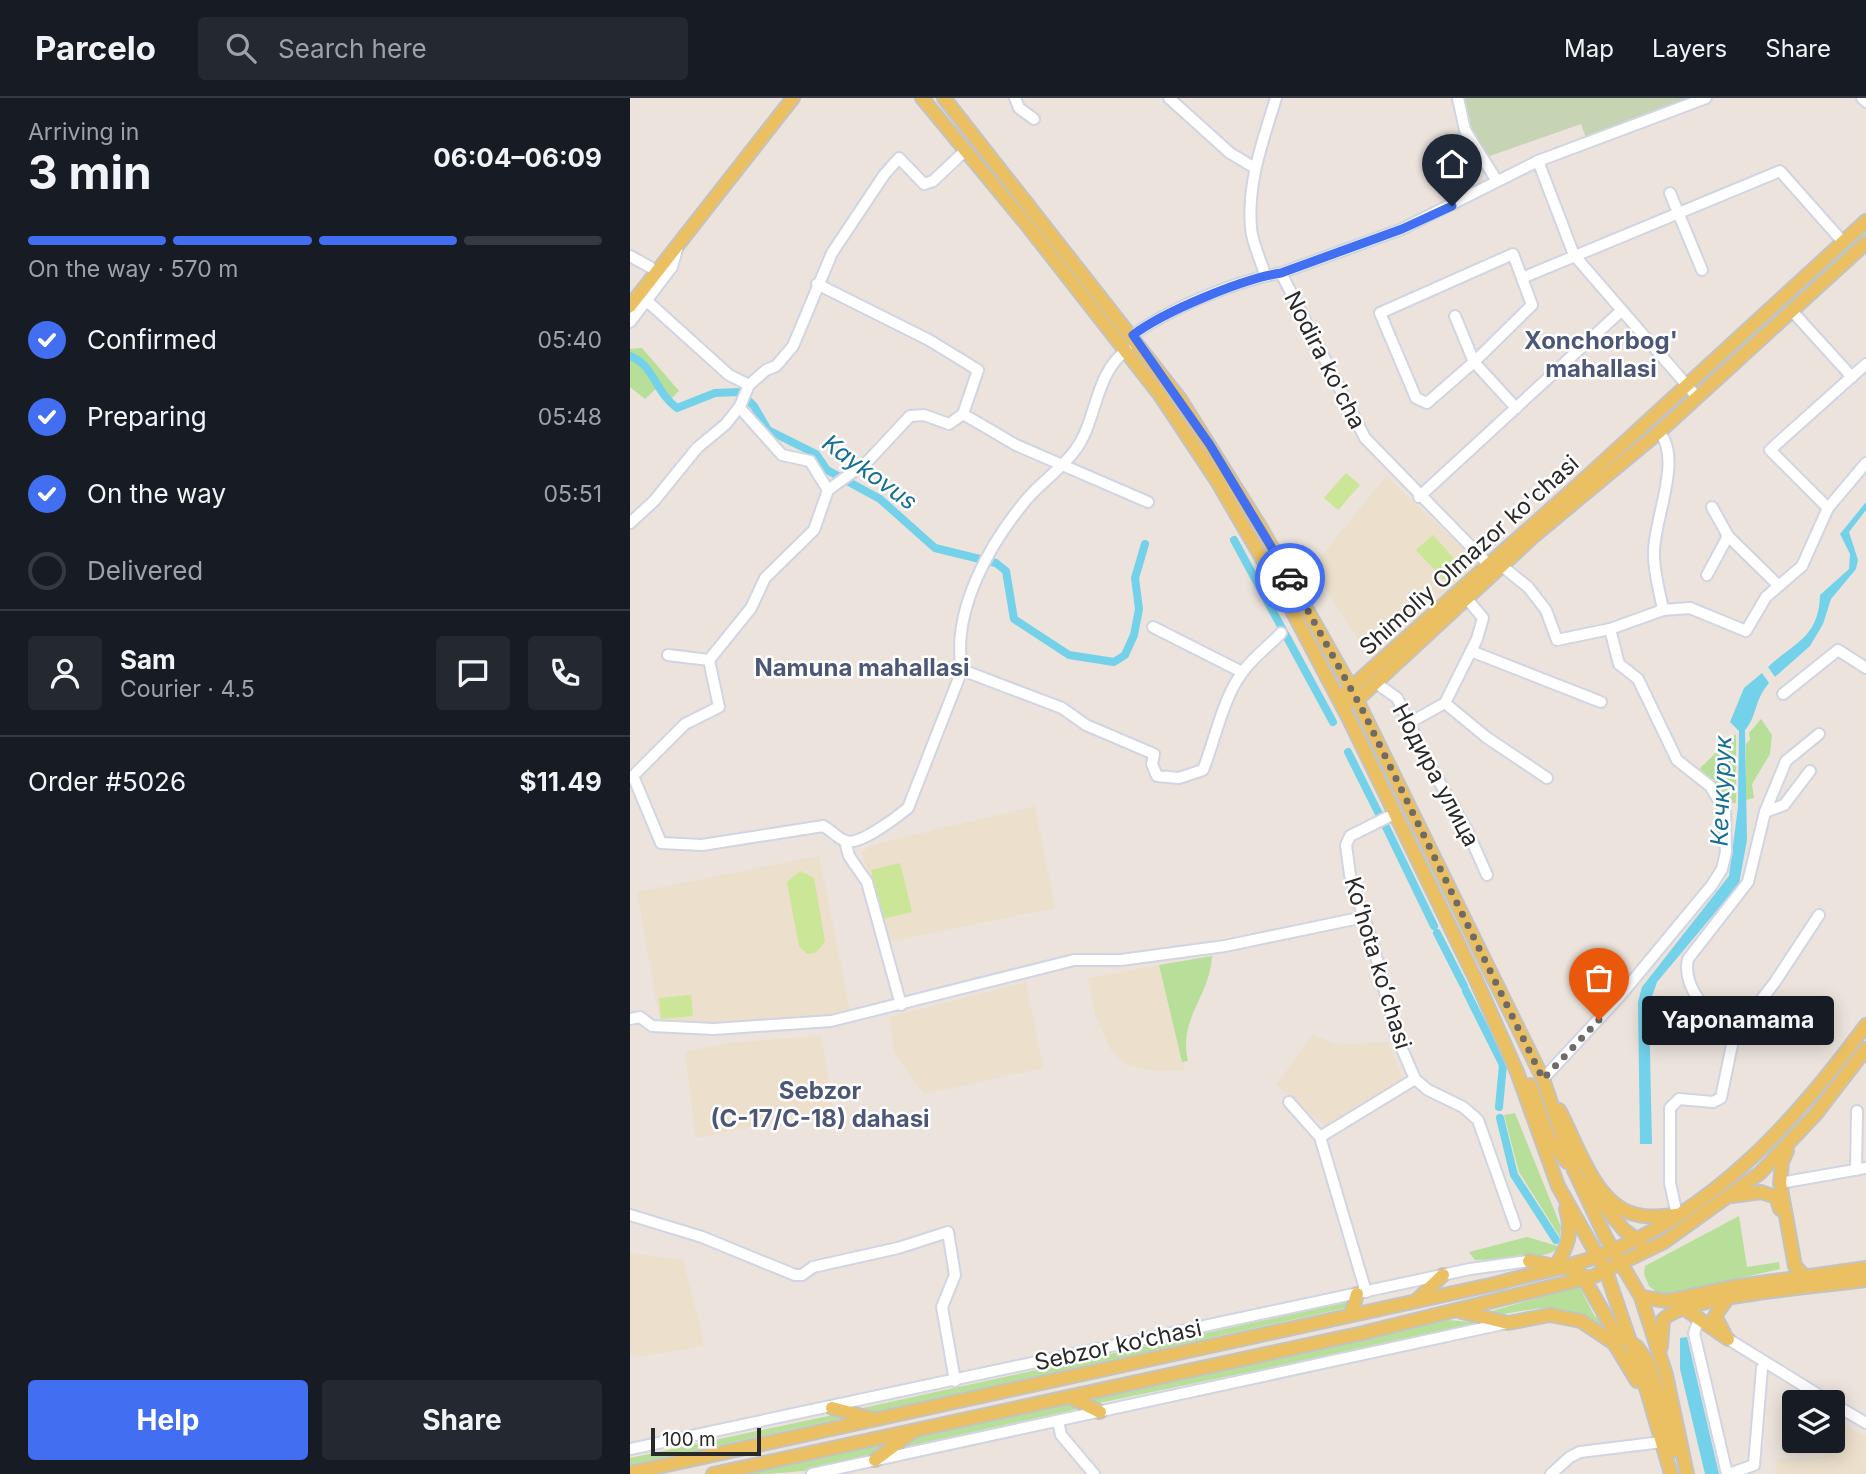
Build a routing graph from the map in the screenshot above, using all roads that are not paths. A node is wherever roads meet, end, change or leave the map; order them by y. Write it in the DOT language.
graph roads {
  1 [pos="783,98"];
  2 [pos="793,98"];
  3 [pos="922,98"];
  4 [pos="944,98"];
  5 [pos="1015,98"];
  6 [pos="1169,98"];
  7 [pos="1276,98"];
  8 [pos="1458,98"];
  9 [pos="1706,98"];
  10 [pos="1862,98"];
  11 [pos="1866,102"];
  12 [pos="1034,119"];
  13 [pos="966,150"];
  14 [pos="1538,161"];
  15 [pos="1255,168"];
  16 [pos="1497,181"];
  17 [pos="1670,193"];
  18 [pos="1039,215"];
  19 [pos="1679,215"];
  20 [pos="1866,221"];
  21 [pos="1027,225"];
  22 [pos="679,242"];
  23 [pos="1843,242"];
  24 [pos="1866,243"];
  25 [pos="1574,255"];
  26 [pos="630,256"];
  27 [pos="650,267"];
  28 [pos="1702,270"];
  29 [pos="1281,273"];
  30 [pos="1265,275"];
  31 [pos="1522,278"];
  32 [pos="817,284"];
  33 [pos="630,293"];
  34 [pos="647,302"];
  35 [pos="630,306"];
  36 [pos="1621,311"];
  37 [pos="1792,311"];
  38 [pos="1455,317"];
  39 [pos="630,322"];
  40 [pos="1133,335"];
  41 [pos="1127,350"];
  42 [pos="1474,362"];
  43 [pos="1866,364"];
  44 [pos="1852,377"];
  45 [pos="1685,384"];
  46 [pos="748,388"];
  47 [pos="1698,397"];
  48 [pos="740,407"];
  49 [pos="1516,408"];
  50 [pos="963,414"];
  51 [pos="1660,432"];
  52 [pos="1205,448"];
  53 [pos="1866,463"];
  54 [pos="1060,465"];
  55 [pos="832,488"];
  56 [pos="1419,497"];
  57 [pos="1148,502"];
  58 [pos="1712,507"];
  59 [pos="1828,508"];
  60 [pos="630,523"];
  61 [pos="1532,531"];
  62 [pos="1728,536"];
  63 [pos="1496,566"];
  64 [pos="1707,575"];
  65 [pos="1778,585"];
  66 [pos="1467,598"];
  67 [pos="1663,610"];
  68 [pos="1153,627"];
  69 [pos="1610,629"];
  70 [pos="1281,633"];
  71 [pos="1418,637"];
  72 [pos="1471,651"];
  73 [pos="668,655"];
  74 [pos="709,660"];
  75 [pos="1866,668"];
  76 [pos="962,670"];
  77 [pos="1242,672"];
  78 [pos="1377,683"];
  79 [pos="1350,686"];
  80 [pos="1783,694"];
  81 [pos="1357,700"];
  82 [pos="1340,701"];
  83 [pos="1601,702"];
  84 [pos="1445,703"];
  85 [pos="1409,723"];
  86 [pos="1819,734"];
  87 [pos="1810,771"];
  88 [pos="632,776"];
  89 [pos="1547,778"];
  90 [pos="1765,812"];
  91 [pos="1396,813"];
  92 [pos="845,841"];
  93 [pos="1487,875"];
  94 [pos="1819,915"];
  95 [pos="1364,917"];
  96 [pos="1477,982"];
  97 [pos="901,1005"];
  98 [pos="630,1018"];
  99 [pos="1866,1025"];
  100 [pos="1734,1035"];
  101 [pos="1866,1049"];
  102 [pos="1415,1079"];
  103 [pos="1543,1079"];
  104 [pos="1289,1102"];
  105 [pos="1857,1111"];
  106 [pos="1320,1137"];
  107 [pos="1790,1144"];
  108 [pos="1861,1169"];
  109 [pos="1574,1170"];
  110 [pos="1780,1182"];
  111 [pos="1559,1186"];
  112 [pos="1732,1196"];
  113 [pos="630,1215"];
  114 [pos="1677,1215"];
  115 [pos="1516,1225"];
  116 [pos="1636,1240"];
  117 [pos="1653,1248"];
  118 [pos="1614,1250"];
  119 [pos="1562,1255"];
  120 [pos="1598,1256"];
  121 [pos="1529,1261"];
  122 [pos="1622,1264"];
  123 [pos="1795,1266"];
  124 [pos="1555,1267"];
  125 [pos="1866,1268"];
  126 [pos="1606,1271"];
  127 [pos="1443,1275"];
  128 [pos="1805,1277"];
  129 [pos="1584,1278"];
  130 [pos="1790,1279"];
  131 [pos="1866,1280"];
  132 [pos="1776,1287"];
  133 [pos="1362,1293"];
  134 [pos="1641,1297"];
  135 [pos="1728,1298"];
  136 [pos="1415,1301"];
  137 [pos="1682,1307"];
  138 [pos="1458,1311"];
  139 [pos="1356,1314"];
  140 [pos="1699,1319"];
  141 [pos="1508,1323"];
  142 [pos="1363,1333"];
  143 [pos="1728,1339"];
  144 [pos="1632,1343"];
  145 [pos="1661,1358"];
  146 [pos="1765,1363"];
  147 [pos="955,1381"];
  148 [pos="1811,1390"];
  149 [pos="975,1397"];
  150 [pos="1070,1397"];
  151 [pos="832,1408"];
  152 [pos="1845,1410"];
  153 [pos="1100,1412"];
  154 [pos="980,1416"];
  155 [pos="876,1420"];
  156 [pos="1058,1420"];
  157 [pos="1866,1423"];
  158 [pos="914,1430"];
  159 [pos="1662,1442"];
  160 [pos="630,1450"];
  161 [pos="875,1460"];
  162 [pos="630,1473"];
  163 [pos="713,1474"];
  164 [pos="812,1474"];
  165 [pos="1094,1474"];
  166 [pos="1551,1474"];
  167 [pos="1671,1474"];
  168 [pos="1685,1474"];
  169 [pos="1728,1474"];
  1 -- 27 [label="main road"];
  2 -- 22 [label="main road"];
  3 -- 13 [label="main road"];
  4 -- 18 [label="main road"];
  5 -- 12 [label="street"];
  6 -- 15 [label="street"];
  7 -- 15 [label="street"];
  8 -- 16 [label="street"];
  9 -- 14 [label="street"];
  10 -- 11 [label="street"];
  13 -- 21 [label="main road"];
  13 -- 32 [label="street"];
  14 -- 16 [label="street"];
  14 -- 25 [label="street"];
  15 -- 30 [label="street"];
  16 -- 29 [label="street"];
  17 -- 19 [label="street"];
  18 -- 21 [label="main road"];
  18 -- 40 [label="main road"];
  19 -- 23 [label="street"];
  19 -- 25 [label="street"];
  19 -- 28 [label="street"];
  20 -- 23 [label="main road, Shimoliy Olmazor ko'chasi"];
  21 -- 41 [label="main road"];
  22 -- 34 [label="street"];
  22 -- 35 [label="main road"];
  23 -- 45 [label="main road, Shimoliy Olmazor ko'chasi"];
  24 -- 37 [label="main road, Shimoliy Olmazor ko'chasi"];
  25 -- 31 [label="street"];
  25 -- 36 [label="street"];
  26 -- 27 [label="street"];
  27 -- 33 [label="main road"];
  29 -- 30 [label="street"];
  29 -- 56 [label="street, Nodira ko'cha"];
  30 -- 40 [label="street"];
  31 -- 42 [label="street"];
  31 -- 42 [label="street"];
  32 -- 46 [label="street"];
  32 -- 50 [label="street"];
  34 -- 39 [label="street"];
  34 -- 46 [label="street"];
  36 -- 45 [label="street"];
  36 -- 49 [label="street"];
  37 -- 44 [label="street"];
  37 -- 47 [label="main road, Shimoliy Olmazor ko'chasi"];
  38 -- 42 [label="street"];
  40 -- 52 [label="main road"];
  41 -- 52 [label="main road"];
  41 -- 54 [label="street"];
  42 -- 49 [label="street"];
  43 -- 44 [label="street"];
  44 -- 59 [label="street"];
  45 -- 47 [label="street"];
  45 -- 61 [label="main road, Shimoliy Olmazor ko'chasi"];
  46 -- 48 [label="street"];
  47 -- 51 [label="main road, Shimoliy Olmazor ko'chasi"];
  48 -- 55 [label="street"];
  48 -- 60 [label="street"];
  49 -- 56 [label="street"];
  50 -- 54 [label="street"];
  50 -- 55 [label="street"];
  51 -- 61 [label="main road, Shimoliy Olmazor ko'chasi"];
  51 -- 67 [label="street"];
  52 -- 79 [label="main road"];
  52 -- 82 [label="main road"];
  53 -- 59 [label="street"];
  54 -- 57 [label="street"];
  54 -- 76 [label="street"];
  55 -- 74 [label="street"];
  56 -- 63 [label="street, Nodira ko'cha"];
  58 -- 62 [label="street"];
  59 -- 65 [label="street"];
  61 -- 63 [label="main road, Shimoliy Olmazor ko'chasi"];
  62 -- 64 [label="street"];
  62 -- 65 [label="street"];
  63 -- 66 [label="main road, Shimoliy Olmazor ko'chasi"];
  63 -- 69 [label="street, Nodira ko'cha"];
  63 -- 71 [label="main road, Shimoliy Olmazor ko'chasi"];
  65 -- 67 [label="street, Nodira ko'cha"];
  66 -- 71 [label="main road, Shimoliy Olmazor ko'chasi"];
  66 -- 72 [label="street"];
  67 -- 69 [label="street, Nodira ko'cha"];
  68 -- 77 [label="street"];
  69 -- 103 [label="street"];
  70 -- 77 [label="street"];
  71 -- 78 [label="main road, Shimoliy Olmazor ko'chasi"];
  71 -- 79 [label="main road, Shimoliy Olmazor ko'chasi"];
  72 -- 83 [label="street"];
  72 -- 84 [label="street"];
  73 -- 74 [label="street"];
  74 -- 88 [label="street"];
  75 -- 80 [label="street"];
  76 -- 77 [label="street"];
  76 -- 92 [label="street"];
  78 -- 81 [label="main road, Shimoliy Olmazor ko'chasi"];
  78 -- 85 [label="street, Нодира улица"];
  79 -- 81 [label="main road"];
  79 -- 82 [label="main road, Shimoliy Olmazor ko'chasi"];
  81 -- 82 [label="main road"];
  81 -- 103 [label="main road"];
  82 -- 91 [label="main road"];
  84 -- 85 [label="street"];
  84 -- 89 [label="street"];
  85 -- 93 [label="street, Нодира улица"];
  86 -- 90 [label="street"];
  87 -- 90 [label="street"];
  88 -- 92 [label="street"];
  90 -- 100 [label="street"];
  91 -- 95 [label="street, Koʻhota koʻchasi"];
  91 -- 96 [label="main road"];
  92 -- 97 [label="street"];
  94 -- 100 [label="street"];
  95 -- 97 [label="street"];
  95 -- 102 [label="street, Koʻhota koʻchasi"];
  96 -- 109 [label="main road"];
  96 -- 111 [label="main road"];
  97 -- 98 [label="street"];
  99 -- 114 [label="main road, Sebzor ko‘chasi"];
  100 -- 114 [label="street"];
  101 -- 107 [label="main road"];
  102 -- 106 [label="street"];
  102 -- 115 [label="street, Koʻhota koʻchasi"];
  103 -- 109 [label="main road"];
  103 -- 114 [label="main road"];
  104 -- 106 [label="street"];
  105 -- 108 [label="street"];
  106 -- 133 [label="street"];
  107 -- 110 [label="main road"];
  107 -- 112 [label="main road, Sebzor ko‘chasi"];
  108 -- 110 [label="street"];
  109 -- 116 [label="main road"];
  109 -- 118 [label="main road"];
  110 -- 123 [label="main road"];
  111 -- 119 [label="main road"];
  111 -- 120 [label="main road"];
  112 -- 117 [label="main road, Sebzor ko‘chasi"];
  112 -- 132 [label="main road"];
  113 -- 147 [label="street"];
  114 -- 116 [label="main road, Sebzor ko‘chasi"];
  116 -- 117 [label="main road"];
  116 -- 118 [label="main road, Sebzor ko‘chasi"];
  117 -- 122 [label="main road, Sebzor ko‘chasi"];
  118 -- 120 [label="main road, Sebzor ko‘chasi"];
  118 -- 122 [label="main road"];
  119 -- 121 [label="main road"];
  119 -- 124 [label="main road"];
  120 -- 124 [label="main road, Sebzor ko‘chasi"];
  120 -- 126 [label="main road"];
  121 -- 124 [label="main road"];
  121 -- 127 [label="street, Sebzor ko‘chasi"];
  122 -- 126 [label="main road, Sebzor ko‘chasi"];
  122 -- 134 [label="main road"];
  123 -- 128 [label="main road"];
  123 -- 130 [label="main road"];
  124 -- 129 [label="main road"];
  124 -- 136 [label="main road, Sebzor ko‘chasi"];
  125 -- 128 [label="main road"];
  126 -- 129 [label="main road, Sebzor ko‘chasi"];
  126 -- 144 [label="main road"];
  127 -- 133 [label="street, Sebzor ko‘chasi"];
  127 -- 136 [label="main road"];
  128 -- 130 [label="main road"];
  129 -- 138 [label="main road, Sebzor ko‘chasi"];
  129 -- 144 [label="main road"];
  130 -- 132 [label="main road"];
  131 -- 132 [label="main road"];
  132 -- 134 [label="main road"];
  132 -- 135 [label="main road"];
  133 -- 139 [label="main road"];
  133 -- 147 [label="street, Sebzor ko‘chasi"];
  134 -- 145 [label="main road"];
  135 -- 137 [label="main road"];
  135 -- 143 [label="main road"];
  136 -- 139 [label="main road, Sebzor ko‘chasi"];
  137 -- 140 [label="main road"];
  137 -- 145 [label="main road"];
  138 -- 141 [label="main road"];
  138 -- 142 [label="main road, Sebzor ko‘chasi"];
  139 -- 142 [label="main road"];
  139 -- 149 [label="main road, Sebzor ko‘chasi"];
  140 -- 143 [label="main road"];
  140 -- 169 [label="street"];
  141 -- 153 [label="street"];
  141 -- 159 [label="main road"];
  142 -- 150 [label="main road, Sebzor ko‘chasi"];
  143 -- 146 [label="street"];
  144 -- 159 [label="main road"];
  144 -- 168 [label="main road"];
  145 -- 168 [label="main road"];
  146 -- 148 [label="street"];
  146 -- 169 [label="street"];
  147 -- 151 [label="street, Sebzor ko‘chasi"];
  149 -- 154 [label="main road"];
  149 -- 155 [label="main road, Sebzor ko‘chasi"];
  150 -- 153 [label="main road"];
  150 -- 154 [label="main road, Sebzor ko‘chasi"];
  151 -- 155 [label="main road"];
  151 -- 160 [label="street, Sebzor ko‘chasi"];
  152 -- 157 [label="street"];
  153 -- 156 [label="street"];
  154 -- 158 [label="main road, Sebzor ko‘chasi"];
  155 -- 162 [label="main road, Sebzor ko‘chasi"];
  156 -- 161 [label="street"];
  156 -- 165 [label="street"];
  158 -- 161 [label="main road"];
  158 -- 163 [label="main road, Sebzor ko‘chasi"];
  159 -- 166 [label="street"];
  159 -- 167 [label="main road"];
  161 -- 164 [label="street"];
}
